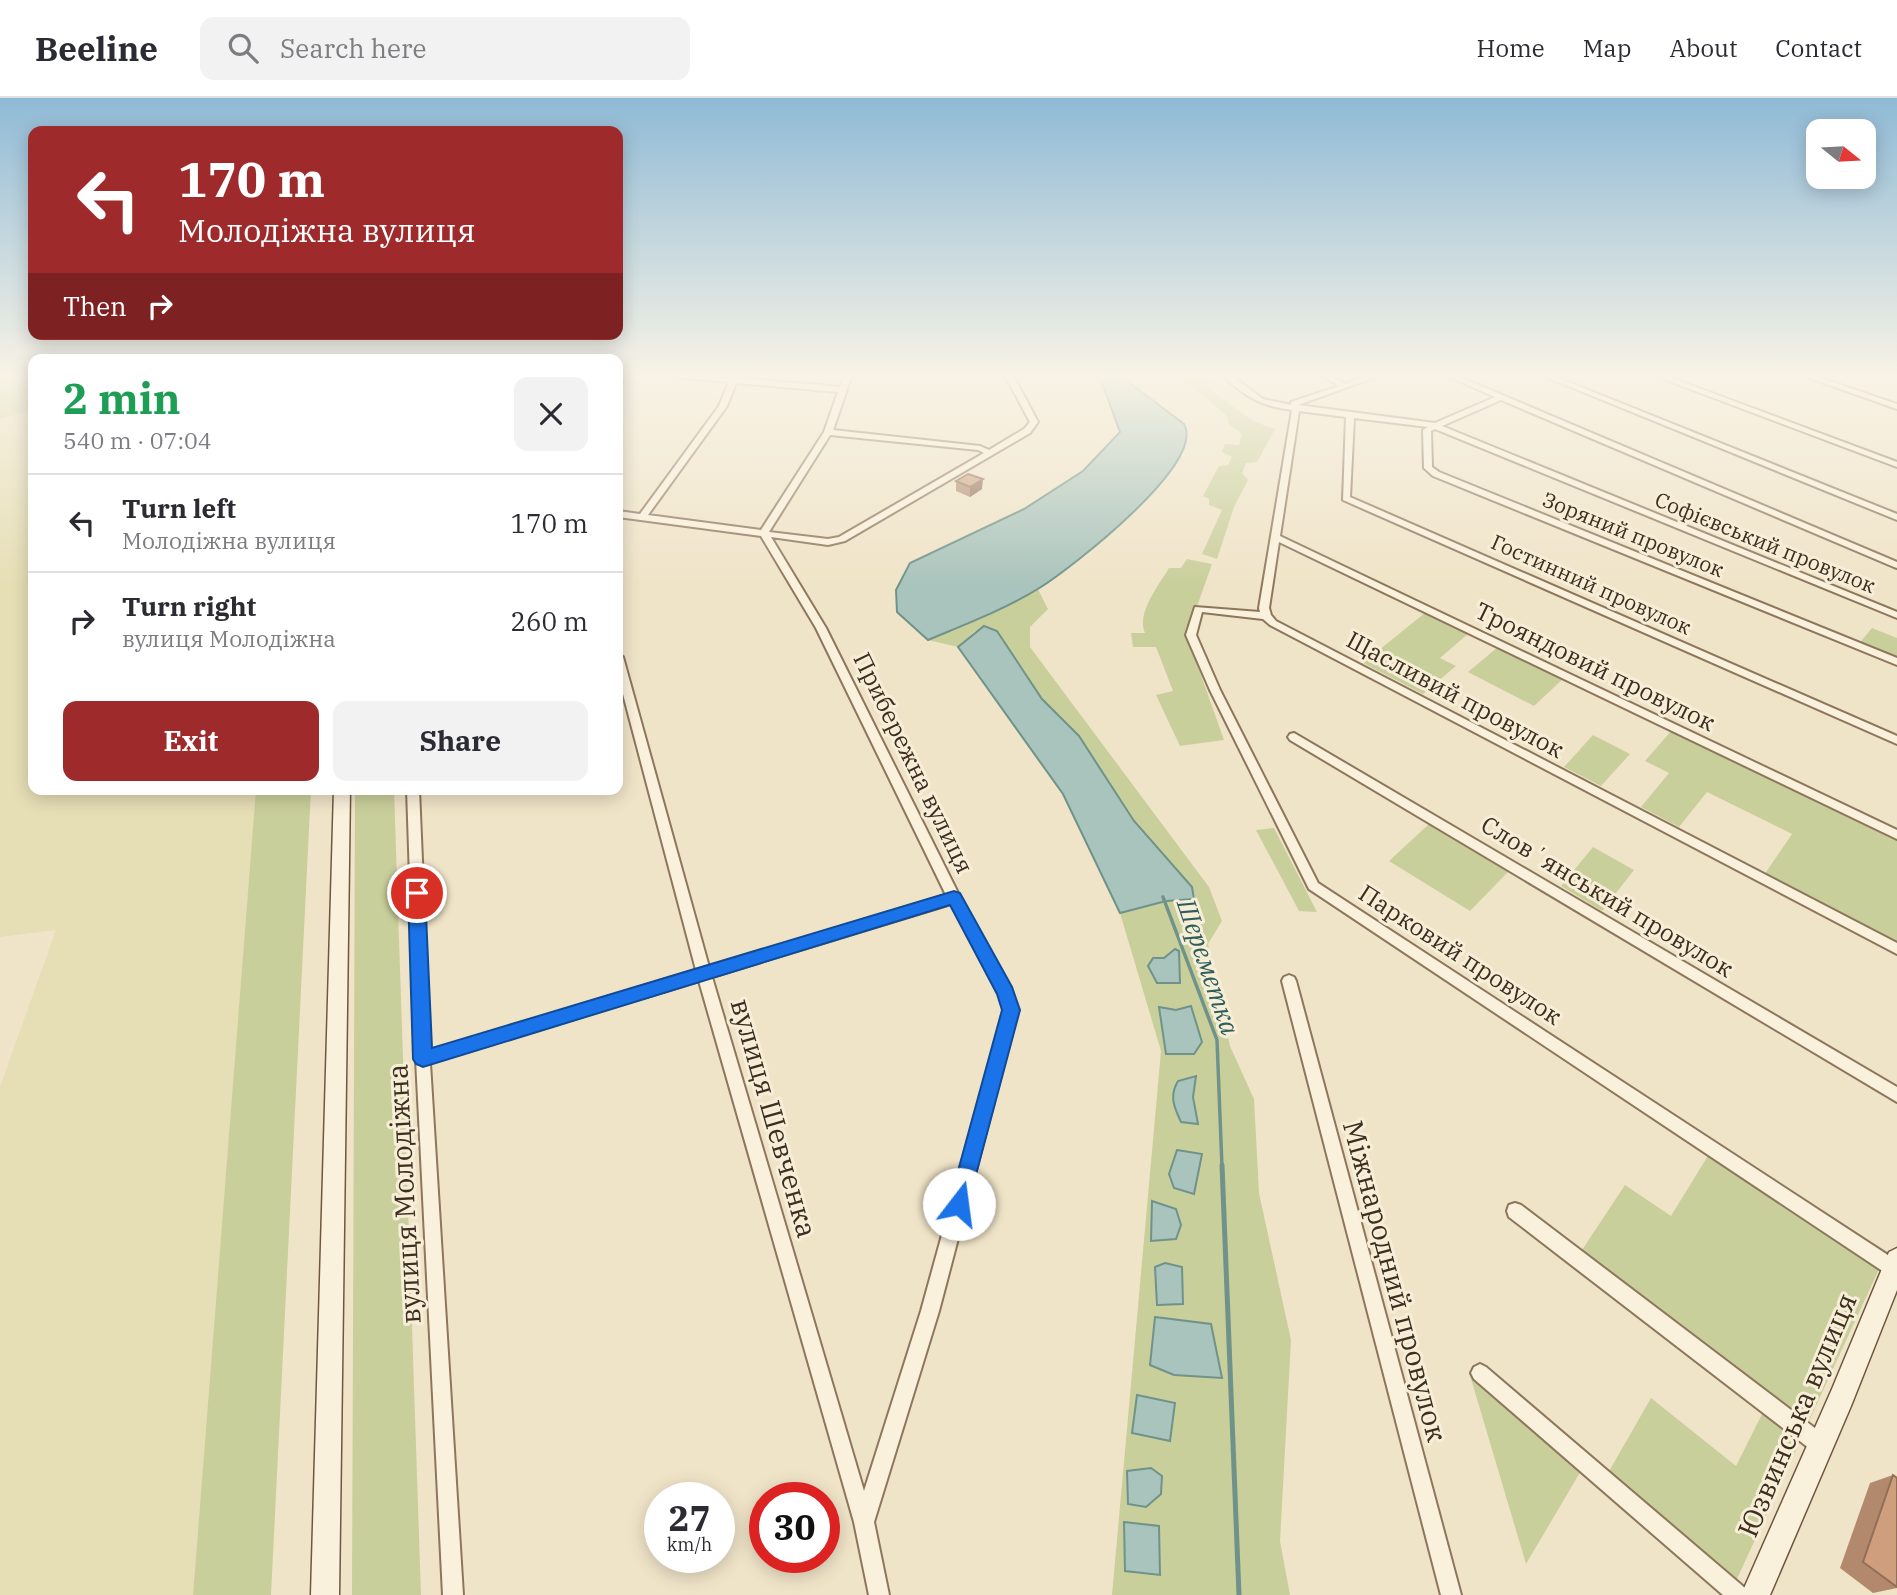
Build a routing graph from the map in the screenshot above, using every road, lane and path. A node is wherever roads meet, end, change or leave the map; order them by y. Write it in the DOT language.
graph roads {
  1 [pos="695,445"];
  2 [pos="820,445"];
  3 [pos="950,445"];
  4 [pos="1004,445"];
  5 [pos="1290,445"];
  6 [pos="1349,445"];
  7 [pos="1427,445"];
  8 [pos="1481,445"];
  9 [pos="1614,445"];
  10 [pos="1718,445"];
  11 [pos="1843,445"];
  12 [pos="990,453"];
  13 [pos="1897,465"];
  14 [pos="623,515"];
  15 [pos="642,517"];
  16 [pos="1897,517"];
  17 [pos="764,533"];
  18 [pos="1275,537"];
  19 [pos="1897,565"];
  20 [pos="1897,615"];
  21 [pos="1266,616"];
  22 [pos="1897,662"];
  23 [pos="623,675"];
  24 [pos="1294,737"];
  25 [pos="1897,740"];
  26 [pos="342,795"];
  27 [pos="413,795"];
  28 [pos="1897,835"];
  29 [pos="954,898"];
  30 [pos="1897,948"];
  31 [pos="704,974"];
  32 [pos="1289,981"];
  33 [pos="423,1059"];
  34 [pos="1897,1095"];
  35 [pos="1515,1211"];
  36 [pos="1895,1264"];
  37 [pos="1480,1373"];
  38 [pos="1821,1445"];
  39 [pos="864,1522"];
  40 [pos="325,1595"];
  41 [pos="453,1595"];
  42 [pos="878,1595"];
  43 [pos="1451,1595"];
  44 [pos="1738,1595"];
  45 [pos="1755,1595"];
  1 -- 15 [label="street"];
  2 -- 17 [label="street"];
  3 -- 12 [label="street"];
  4 -- 12 [label="street"];
  5 -- 18 [label="street"];
  6 -- 25 [label="street, Гостинний провулок"];
  7 -- 22 [label="street, Зоряний провулок"];
  8 -- 20 [label="street, Софієвський провулок"];
  9 -- 19 [label="street"];
  10 -- 16 [label="street"];
  11 -- 13 [label="street"];
  12 -- 17 [label="street"];
  14 -- 15 [label="street"];
  15 -- 17 [label="street"];
  17 -- 29 [label="street, Прибережна вулиця"];
  18 -- 21 [label="street"];
  18 -- 28 [label="street, Трояндовий провулок"];
  21 -- 30 [label="street, Щасливий провулок"];
  21 -- 36 [label="street, Парковий провулок"];
  23 -- 31 [label="street, вулиця Шевченка"];
  24 -- 34 [label="street, Словʼянський провулок"];
  26 -- 40 [label="main road"];
  27 -- 33 [label="street, вулиця Молодіжна"];
  29 -- 31 [label="street"];
  29 -- 39 [label="street, Прибережна вулиця"];
  31 -- 33 [label="street"];
  31 -- 39 [label="street, вулиця Шевченка"];
  32 -- 43 [label="street, Міжнародний провулок"];
  33 -- 41 [label="street, вулиця Молодіжна"];
  35 -- 38 [label="street"];
  36 -- 38 [label="main road, Юзвинська вулиця"];
  37 -- 44 [label="street"];
  38 -- 45 [label="main road, Юзвинська вулиця"];
  39 -- 42 [label="street, вулиця Шевченка"];
}
